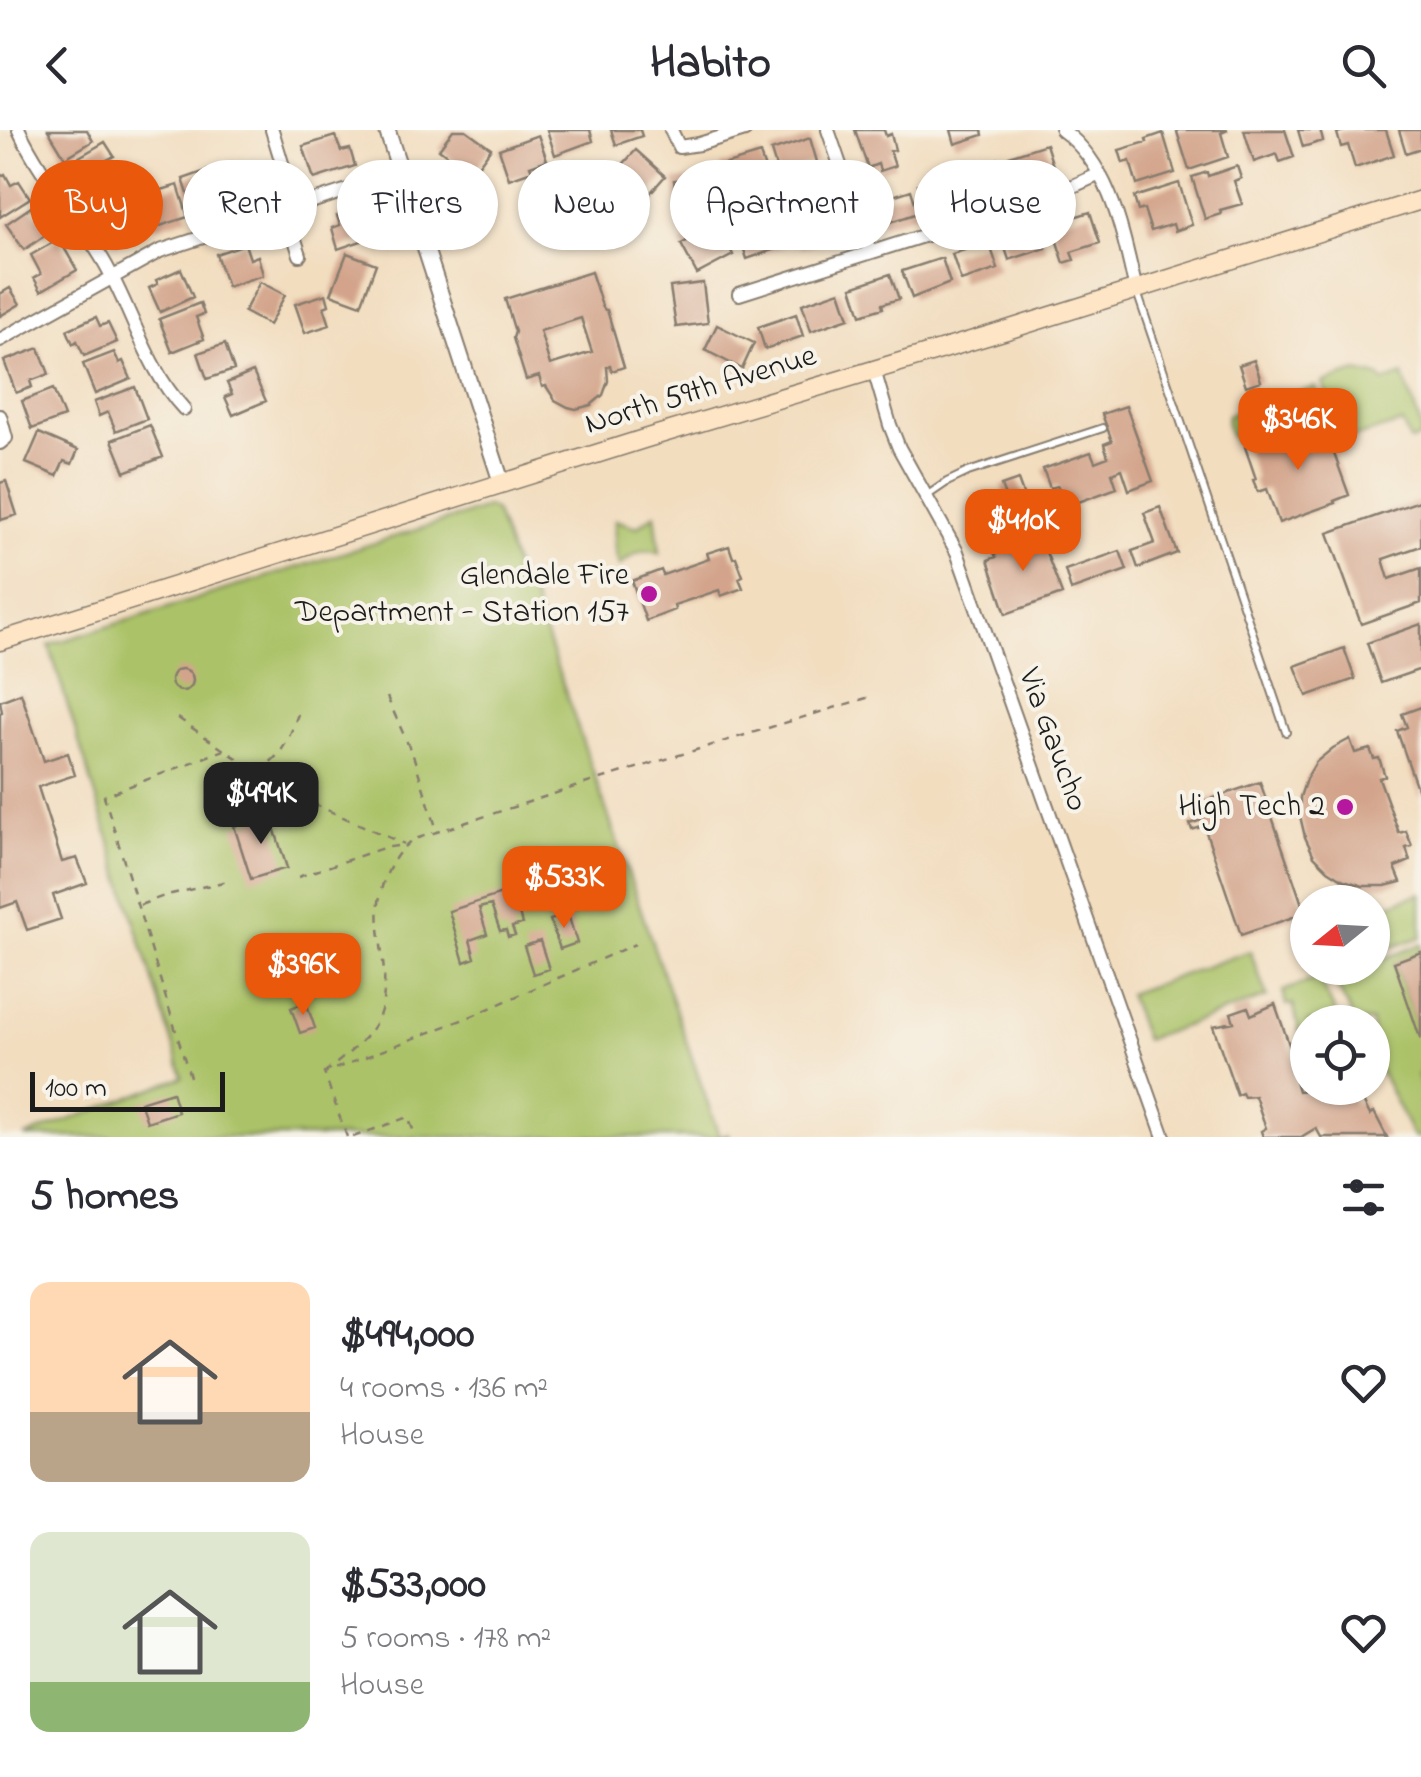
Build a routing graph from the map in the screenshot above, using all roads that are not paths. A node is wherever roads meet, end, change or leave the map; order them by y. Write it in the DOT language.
graph roads {
  1 [pos="19,130"];
  2 [pos="272,130"];
  3 [pos="387,130"];
  4 [pos="671,130"];
  5 [pos="745,130"];
  6 [pos="828,130"];
  7 [pos="1062,130"];
  8 [pos="279,160"];
  9 [pos="396,160"];
  10 [pos="1100,174"];
  11 [pos="1421,200"];
  12 [pos="183,243"];
  13 [pos="299,250"];
  14 [pos="426,250"];
  15 [pos="870,252"];
  16 [pos="300,254"];
  17 [pos="112,276"];
  18 [pos="1136,290"];
  19 [pos="739,294"];
  20 [pos="0,340"];
  21 [pos="874,370"];
  22 [pos="184,409"];
  23 [pos="0,416"];
  24 [pos="1103,428"];
  25 [pos="3,441"];
  26 [pos="502,484"];
  27 [pos="926,496"];
  28 [pos="0,641"];
  29 [pos="1286,732"];
  30 [pos="1164,1137"];
  1 -- 17 [label="street"];
  2 -- 8 [label="street"];
  3 -- 9 [label="street"];
  4 -- 5 [label="street"];
  6 -- 15 [label="street"];
  7 -- 10 [label="street"];
  10 -- 15 [label="street"];
  10 -- 18 [label="street"];
  11 -- 18 [label="main road, North 59th Avenue"];
  12 -- 17 [label="street"];
  13 -- 16 [label="street"];
  14 -- 26 [label="street"];
  15 -- 19 [label="street"];
  17 -- 20 [label="street"];
  17 -- 22 [label="street"];
  18 -- 21 [label="main road, North 59th Avenue"];
  18 -- 29 [label="lane"];
  21 -- 26 [label="main road, North 59th Avenue"];
  21 -- 27 [label="street, Via Gaucho"];
  23 -- 25 [label="street"];
  24 -- 27 [label="lane"];
  26 -- 28 [label="main road, North 59th Avenue"];
  27 -- 30 [label="street, Via Gaucho"];
}
